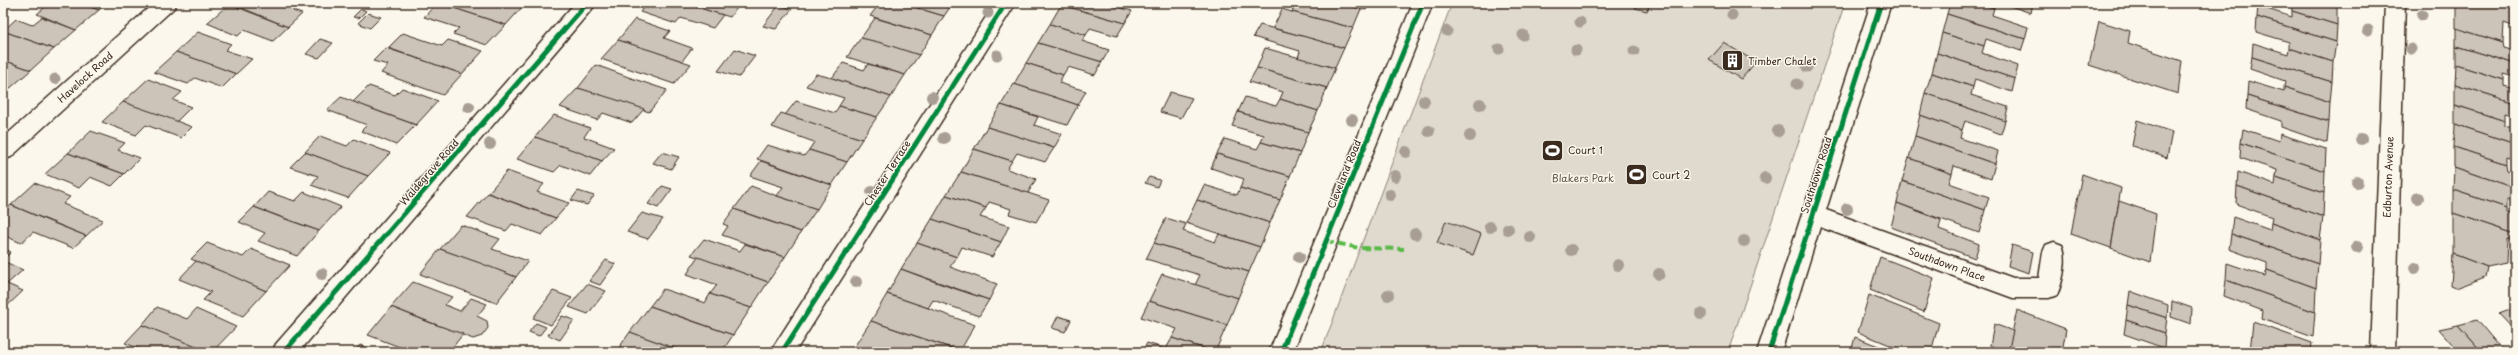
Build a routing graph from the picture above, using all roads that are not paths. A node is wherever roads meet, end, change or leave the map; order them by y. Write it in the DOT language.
graph roads {
  1 [pos="167,3"];
  2 [pos="588,3"];
  3 [pos="1006,3"];
  4 [pos="1423,3"];
  5 [pos="1881,3"];
  6 [pos="2395,3"];
  7 [pos="3,150"];
  8 [pos="1813,215"];
  9 [pos="2054,252"];
  10 [pos="284,352"];
  11 [pos="782,352"];
  12 [pos="1281,352"];
  13 [pos="1768,352"];
  14 [pos="2383,352"];
  1 -- 7 [label="street, Havelock Road"];
  2 -- 10 [label="street, Waldegrave Road"];
  3 -- 11 [label="street, Chester Terrace"];
  4 -- 12 [label="street, Cleveland Road"];
  5 -- 8 [label="street, Southdown Road"];
  6 -- 14 [label="street, Edburton Avenue"];
  8 -- 9 [label="street, Southdown Place"];
  8 -- 13 [label="street, Southdown Road"];
}
